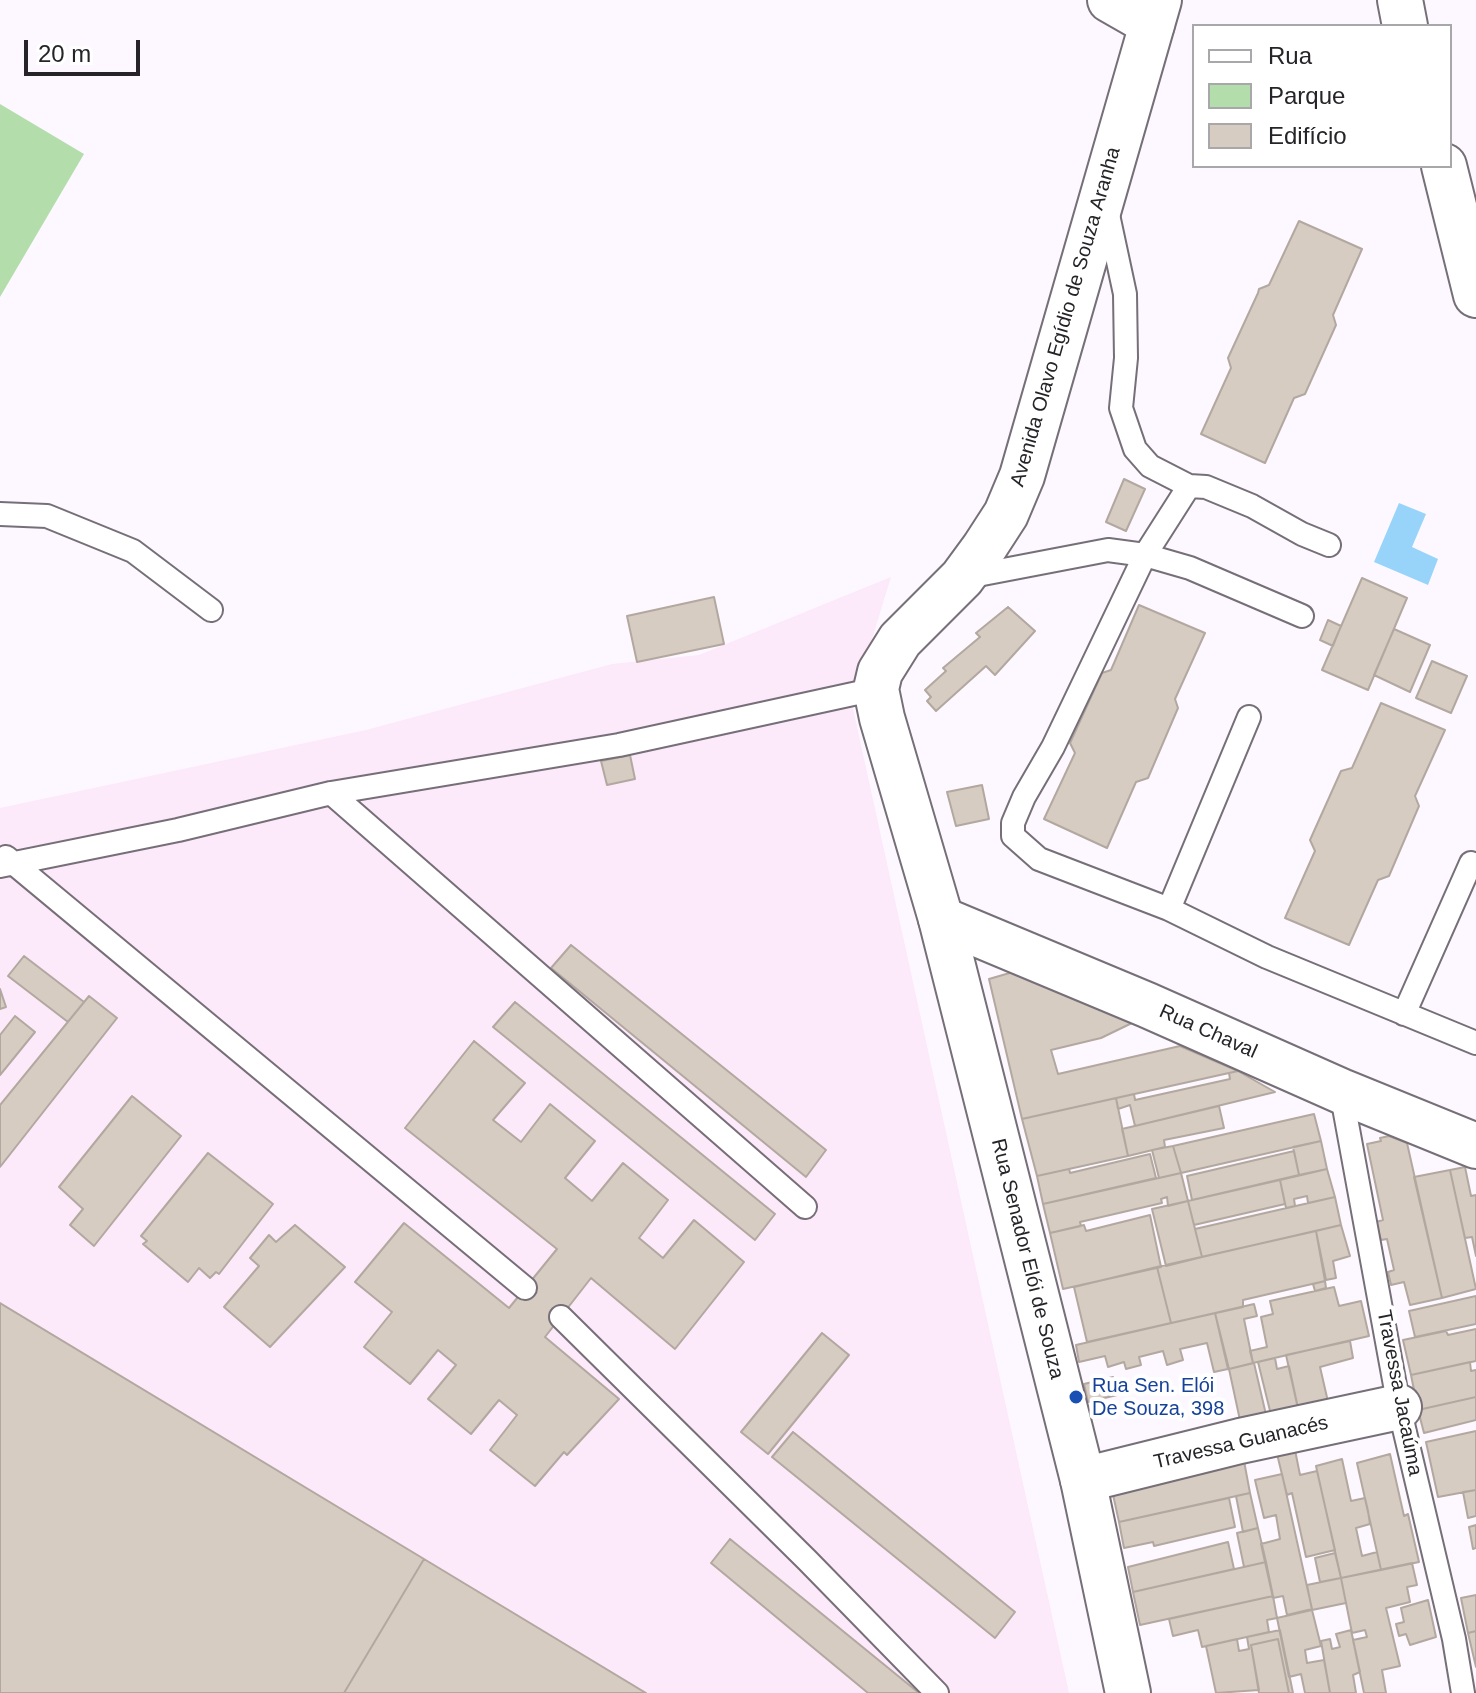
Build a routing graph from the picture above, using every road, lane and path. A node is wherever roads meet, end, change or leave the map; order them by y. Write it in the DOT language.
graph roads {
  1 [pos="1110,0"];
  2 [pos="1400,0"];
  3 [pos="1155,12"];
  4 [pos="1405,24"];
  5 [pos="1444,168"];
  6 [pos="1103,189"];
  7 [pos="1476,295"];
  8 [pos="1189,486"];
  9 [pos="0,514"];
  10 [pos="1329,545"];
  11 [pos="1145,555"];
  12 [pos="962,578"];
  13 [pos="211,610"];
  14 [pos="1302,616"];
  15 [pos="876,689"];
  16 [pos="1249,717"];
  17 [pos="331,793"];
  18 [pos="4,859"];
  19 [pos="1471,863"];
  20 [pos="1169,909"];
  21 [pos="941,919"];
  22 [pos="1404,1014"];
  23 [pos="1474,1037"];
  24 [pos="1341,1091"];
  25 [pos="1476,1146"];
  26 [pos="805,1207"];
  27 [pos="525,1288"];
  28 [pos="561,1317"];
  29 [pos="1399,1407"];
  30 [pos="1083,1480"];
  31 [pos="937,1693"];
  32 [pos="1128,1693"];
  33 [pos="1463,1693"];
  1 -- 3 [label="main road"];
  2 -- 4 [label="main road"];
  3 -- 6 [label="main road, Avenida Olavo Egídio de Souza Aranha"];
  5 -- 7 [label="main road"];
  6 -- 8 [label="lane"];
  6 -- 12 [label="main road, Avenida Olavo Egídio de Souza Aranha"];
  8 -- 10 [label="lane"];
  8 -- 11 [label="lane"];
  9 -- 13 [label="lane"];
  11 -- 12 [label="lane"];
  11 -- 14 [label="lane"];
  11 -- 20 [label="lane"];
  12 -- 15 [label="main road, Avenida Olavo Egídio de Souza Aranha"];
  15 -- 17 [label="lane"];
  15 -- 21 [label="main road"];
  16 -- 20 [label="lane"];
  17 -- 18 [label="lane"];
  17 -- 26 [label="lane"];
  18 -- 27 [label="lane"];
  19 -- 22 [label="lane"];
  20 -- 22 [label="lane"];
  21 -- 24 [label="main road, Rua Chaval"];
  21 -- 30 [label="main road, Rua Senador Elói de Souza"];
  22 -- 23 [label="lane"];
  24 -- 25 [label="main road, Rua Chaval"];
  24 -- 29 [label="lane, Travessa Jacaúma"];
  28 -- 31 [label="lane"];
  29 -- 30 [label="main road, Travessa Guanacés"];
  29 -- 33 [label="lane, Travessa Jacaúma"];
  30 -- 32 [label="main road, Rua Senador Elói de Souza"];
}
